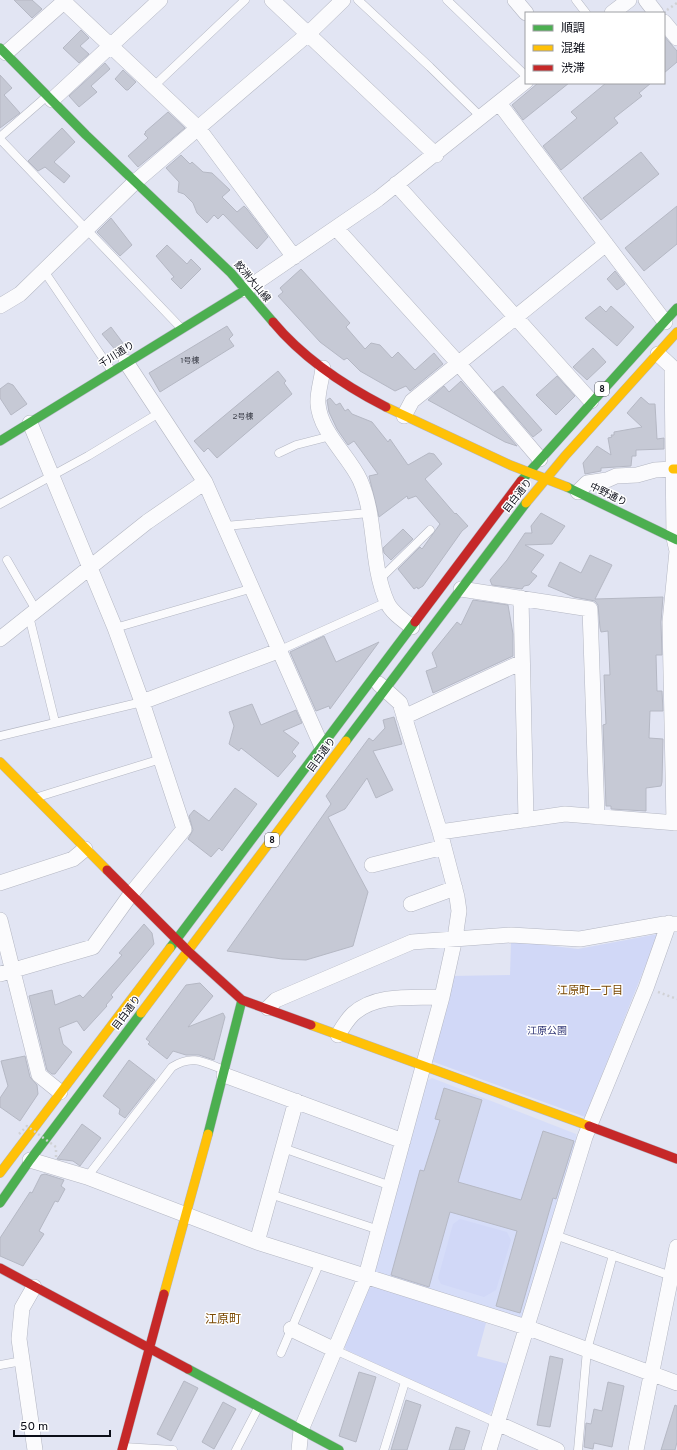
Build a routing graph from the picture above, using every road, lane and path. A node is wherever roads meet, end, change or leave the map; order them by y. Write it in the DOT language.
graph roads {
  1 [pos="160,0"];
  2 [pos="245,0"];
  3 [pos="272,0"];
  4 [pos="343,0"];
  5 [pos="358,0"];
  6 [pos="447,0"];
  7 [pos="515,0"];
  8 [pos="576,0"];
  9 [pos="629,0"];
  10 [pos="646,0"];
  11 [pos="64,1"];
  12 [pos="677,3"];
  13 [pos="525,12"];
  14 [pos="585,12"];
  15 [pos="613,12"];
  16 [pos="655,12"];
  17 [pos="665,12"];
  18 [pos="665,23"];
  19 [pos="308,34"];
  20 [pos="677,38"];
  21 [pos="110,45"];
  22 [pos="2,53"];
  23 [pos="525,75"];
  24 [pos="525,82"];
  25 [pos="154,86"];
  26 [pos="50,97"];
  27 [pos="499,103"];
  28 [pos="481,118"];
  29 [pos="198,128"];
  30 [pos="0,138"];
  31 [pos="436,155"];
  32 [pos="134,182"];
  33 [pos="396,184"];
  34 [pos="86,228"];
  35 [pos="336,228"];
  36 [pos="606,244"];
  37 [pos="294,257"];
  38 [pos="44,271"];
  39 [pos="245,290"];
  40 [pos="0,306"];
  41 [pos="677,308"];
  42 [pos="516,317"];
  43 [pos="665,322"];
  44 [pos="182,329"];
  45 [pos="677,332"];
  46 [pos="658,354"];
  47 [pos="126,362"];
  48 [pos="458,363"];
  49 [pos="674,367"];
  50 [pos="323,368"];
  51 [pos="112,371"];
  52 [pos="591,401"];
  53 [pos="159,413"];
  54 [pos="404,416"];
  55 [pos="30,423"];
  56 [pos="331,436"];
  57 [pos="0,440"];
  58 [pos="279,453"];
  59 [pos="540,459"];
  60 [pos="675,469"];
  61 [pos="528,472"];
  62 [pos="52,476"];
  63 [pos="546,478"];
  64 [pos="205,482"];
  65 [pos="578,492"];
  66 [pos="0,504"];
  67 [pos="369,513"];
  68 [pos="225,526"];
  69 [pos="430,530"];
  70 [pos="676,539"];
  71 [pos="7,560"];
  72 [pos="91,566"];
  73 [pos="380,579"];
  74 [pos="253,588"];
  75 [pos="462,589"];
  76 [pos="521,598"];
  77 [pos="387,602"];
  78 [pos="32,613"];
  79 [pos="412,627"];
  80 [pos="115,628"];
  81 [pos="0,639"];
  82 [pos="278,651"];
  83 [pos="522,662"];
  84 [pos="373,679"];
  85 [pos="385,689"];
  86 [pos="142,702"];
  87 [pos="404,717"];
  88 [pos="55,722"];
  89 [pos="0,736"];
  90 [pos="322,747"];
  91 [pos="161,759"];
  92 [pos="0,762"];
  93 [pos="36,798"];
  94 [pos="597,817"];
  95 [pos="526,820"];
  96 [pos="675,823"];
  97 [pos="440,832"];
  98 [pos="444,847"];
  99 [pos="85,849"];
  100 [pos="372,865"];
  101 [pos="0,883"];
  102 [pos="455,888"];
  103 [pos="130,894"];
  104 [pos="411,904"];
  105 [pos="0,920"];
  106 [pos="673,924"];
  107 [pos="176,938"];
  108 [pos="455,938"];
  109 [pos="188,951"];
  110 [pos="7,973"];
  111 [pos="646,988"];
  112 [pos="442,997"];
  113 [pos="677,999"];
  114 [pos="242,1000"];
  115 [pos="268,1008"];
  116 [pos="338,1035"];
  117 [pos="424,1065"];
  118 [pos="225,1073"];
  119 [pos="60,1092"];
  120 [pos="296,1101"];
  121 [pos="589,1127"];
  122 [pos="19,1134"];
  123 [pos="403,1141"];
  124 [pos="283,1148"];
  125 [pos="6,1152"];
  126 [pos="56,1159"];
  127 [pos="677,1159"];
  128 [pos="30,1160"];
  129 [pos="0,1173"];
  130 [pos="87,1177"];
  131 [pos="391,1186"];
  132 [pos="270,1194"];
  133 [pos="0,1203"];
  134 [pos="186,1214"];
  135 [pos="379,1230"];
  136 [pos="554,1235"];
  137 [pos="257,1242"];
  138 [pos="677,1247"];
  139 [pos="613,1255"];
  140 [pos="320,1262"];
  141 [pos="0,1268"];
  142 [pos="366,1276"];
  143 [pos="671,1276"];
  144 [pos="34,1287"];
  145 [pos="526,1327"];
  146 [pos="291,1329"];
  147 [pos="150,1348"];
  148 [pos="335,1350"];
  149 [pos="587,1350"];
  150 [pos="281,1353"];
  151 [pos="22,1361"];
  152 [pos="0,1365"];
  153 [pos="651,1374"];
  154 [pos="405,1382"];
  155 [pos="677,1383"];
  156 [pos="259,1407"];
  157 [pos="497,1423"];
  158 [pos="301,1430"];
  159 [pos="122,1448"];
  160 [pos="35,1450"];
  161 [pos="172,1450"];
  162 [pos="236,1450"];
  163 [pos="299,1450"];
  164 [pos="339,1450"];
  165 [pos="384,1450"];
  166 [pos="489,1450"];
  167 [pos="557,1450"];
  168 [pos="578,1450"];
  169 [pos="636,1450"];
  1 -- 21 [label="street"];
  2 -- 25 [label="lane"];
  3 -- 19 [label="street"];
  4 -- 19 [label="street"];
  5 -- 28 [label="lane"];
  6 -- 23 [label="lane"];
  7 -- 13 [label="street"];
  8 -- 14 [label="lane"];
  9 -- 15 [label="street"];
  10 -- 16 [label="street"];
  11 -- 21 [label="street"];
  11 -- 22 [label="street"];
  12 -- 17 [label="path"];
  18 -- 20 [label="street"];
  19 -- 29 [label="street"];
  19 -- 31 [label="street"];
  21 -- 25 [label="street"];
  21 -- 26 [label="street"];
  22 -- 26 [label="main road, 鮫洲大山線"];
  24 -- 27 [label="street"];
  25 -- 29 [label="street"];
  26 -- 30 [label="lane"];
  26 -- 32 [label="main road, 鮫洲大山線"];
  27 -- 28 [label="street"];
  27 -- 36 [label="street"];
  28 -- 31 [label="street"];
  29 -- 32 [label="street"];
  29 -- 37 [label="street"];
  30 -- 34 [label="lane"];
  31 -- 33 [label="street"];
  32 -- 34 [label="street"];
  32 -- 39 [label="main road, 鮫洲大山線"];
  33 -- 35 [label="street"];
  33 -- 42 [label="street"];
  34 -- 38 [label="street"];
  34 -- 44 [label="lane"];
  35 -- 37 [label="street"];
  35 -- 48 [label="street"];
  36 -- 42 [label="street"];
  36 -- 43 [label="street"];
  37 -- 39 [label="street"];
  38 -- 40 [label="street"];
  38 -- 51 [label="lane"];
  39 -- 44 [label="main road, 千川通り"];
  39 -- 50 [label="main road, 鮫洲大山線"];
  41 -- 43 [label="main road, 目白通り / 8"];
  42 -- 48 [label="street"];
  42 -- 52 [label="street"];
  43 -- 52 [label="main road, 目白通り / 8"];
  44 -- 47 [label="main road, 千川通り"];
  45 -- 46 [label="main road, 目白通り / 8"];
  46 -- 49 [label="street"];
  46 -- 63 [label="main road, 目白通り / 8"];
  47 -- 51 [label="main road, 千川通り"];
  47 -- 53 [label="street"];
  48 -- 54 [label="street"];
  48 -- 59 [label="street"];
  49 -- 60 [label="street"];
  50 -- 54 [label="main road, 鮫洲大山線"];
  50 -- 56 [label="street"];
  51 -- 55 [label="main road, 千川通り"];
  52 -- 59 [label="main road, 目白通り / 8"];
  53 -- 62 [label="lane"];
  53 -- 64 [label="street"];
  54 -- 61 [label="main road, 鮫洲大山線"];
  55 -- 57 [label="main road, 千川通り"];
  55 -- 62 [label="street"];
  56 -- 58 [label="lane"];
  56 -- 67 [label="street"];
  59 -- 61 [label="main road, 目白通り / 8"];
  60 -- 65 [label="street"];
  60 -- 70 [label="street"];
  61 -- 63 [label="main road, 中野通り"];
  61 -- 79 [label="main road, 目白通り / 8"];
  62 -- 66 [label="lane"];
  62 -- 72 [label="street"];
  63 -- 65 [label="main road, 中野通り"];
  63 -- 75 [label="main road, 目白通り / 8"];
  64 -- 68 [label="street"];
  64 -- 72 [label="street"];
  65 -- 70 [label="main road, 中野通り"];
  67 -- 68 [label="lane"];
  67 -- 73 [label="street"];
  68 -- 74 [label="street"];
  69 -- 73 [label="lane"];
  70 -- 96 [label="street"];
  71 -- 78 [label="lane"];
  72 -- 78 [label="street"];
  72 -- 80 [label="street"];
  73 -- 77 [label="street"];
  74 -- 80 [label="lane"];
  74 -- 82 [label="street"];
  75 -- 76 [label="street"];
  75 -- 85 [label="main road, 目白通り / 8"];
  76 -- 83 [label="street"];
  76 -- 94 [label="street"];
  77 -- 79 [label="street"];
  77 -- 82 [label="lane"];
  78 -- 81 [label="street"];
  78 -- 88 [label="lane"];
  79 -- 84 [label="main road, 目白通り / 8"];
  80 -- 86 [label="street"];
  82 -- 86 [label="street"];
  82 -- 90 [label="street"];
  83 -- 87 [label="street"];
  83 -- 95 [label="street"];
  84 -- 85 [label="street"];
  84 -- 90 [label="main road, 目白通り / 8"];
  85 -- 87 [label="street"];
  85 -- 109 [label="main road, 目白通り / 8"];
  86 -- 88 [label="lane"];
  86 -- 91 [label="street"];
  87 -- 97 [label="street"];
  88 -- 89 [label="lane"];
  90 -- 107 [label="main road, 目白通り / 8"];
  91 -- 93 [label="lane"];
  91 -- 103 [label="street"];
  92 -- 93 [label="main road"];
  93 -- 99 [label="main road"];
  94 -- 95 [label="street"];
  94 -- 96 [label="street"];
  95 -- 97 [label="street"];
  97 -- 98 [label="street"];
  98 -- 100 [label="street"];
  98 -- 102 [label="street"];
  99 -- 101 [label="street"];
  99 -- 103 [label="main road"];
  102 -- 104 [label="street"];
  102 -- 108 [label="street"];
  103 -- 107 [label="main road"];
  103 -- 110 [label="street"];
  105 -- 110 [label="street"];
  106 -- 108 [label="street"];
  106 -- 111 [label="street"];
  107 -- 109 [label="main road"];
  107 -- 119 [label="main road, 目白通り / 8"];
  108 -- 112 [label="street"];
  108 -- 115 [label="street"];
  109 -- 114 [label="main road"];
  109 -- 128 [label="main road, 目白通り / 8"];
  110 -- 119 [label="street"];
  111 -- 113 [label="path"];
  111 -- 121 [label="street"];
  112 -- 116 [label="street"];
  112 -- 117 [label="street"];
  114 -- 115 [label="main road"];
  114 -- 118 [label="main road"];
  115 -- 116 [label="main road"];
  116 -- 117 [label="main road"];
  117 -- 121 [label="main road"];
  117 -- 123 [label="street"];
  118 -- 120 [label="street"];
  118 -- 130 [label="lane"];
  118 -- 134 [label="main road"];
  119 -- 125 [label="main road, 目白通り / 8"];
  120 -- 123 [label="street"];
  120 -- 124 [label="street"];
  121 -- 127 [label="main road"];
  121 -- 136 [label="street"];
  122 -- 126 [label="path, bridge"];
  123 -- 131 [label="street"];
  124 -- 131 [label="lane"];
  124 -- 132 [label="street"];
  125 -- 129 [label="main road, 目白通り / 8"];
  128 -- 130 [label="street"];
  128 -- 133 [label="main road, 目白通り / 8"];
  130 -- 134 [label="street"];
  131 -- 135 [label="street"];
  132 -- 135 [label="lane"];
  132 -- 137 [label="street"];
  134 -- 137 [label="street"];
  134 -- 147 [label="main road"];
  135 -- 142 [label="street"];
  136 -- 139 [label="lane"];
  136 -- 145 [label="street"];
  137 -- 140 [label="street"];
  138 -- 143 [label="street"];
  139 -- 143 [label="lane"];
  139 -- 149 [label="lane"];
  140 -- 142 [label="street"];
  140 -- 146 [label="lane"];
  141 -- 144 [label="main road"];
  142 -- 145 [label="street"];
  142 -- 148 [label="street"];
  143 -- 153 [label="street"];
  144 -- 147 [label="main road"];
  144 -- 151 [label="street"];
  145 -- 149 [label="street"];
  145 -- 157 [label="street"];
  146 -- 148 [label="street"];
  146 -- 150 [label="lane"];
  147 -- 156 [label="main road"];
  147 -- 159 [label="main road"];
  148 -- 154 [label="lane"];
  148 -- 158 [label="street"];
  149 -- 153 [label="street"];
  149 -- 168 [label="lane"];
  151 -- 152 [label="lane"];
  151 -- 160 [label="street"];
  153 -- 155 [label="street"];
  153 -- 169 [label="street"];
  154 -- 157 [label="lane"];
  154 -- 165 [label="lane"];
  156 -- 158 [label="main road"];
  156 -- 162 [label="lane"];
  157 -- 166 [label="street"];
  157 -- 167 [label="street"];
  158 -- 163 [label="street"];
  158 -- 164 [label="main road"];
  159 -- 161 [label="lane"];
}
